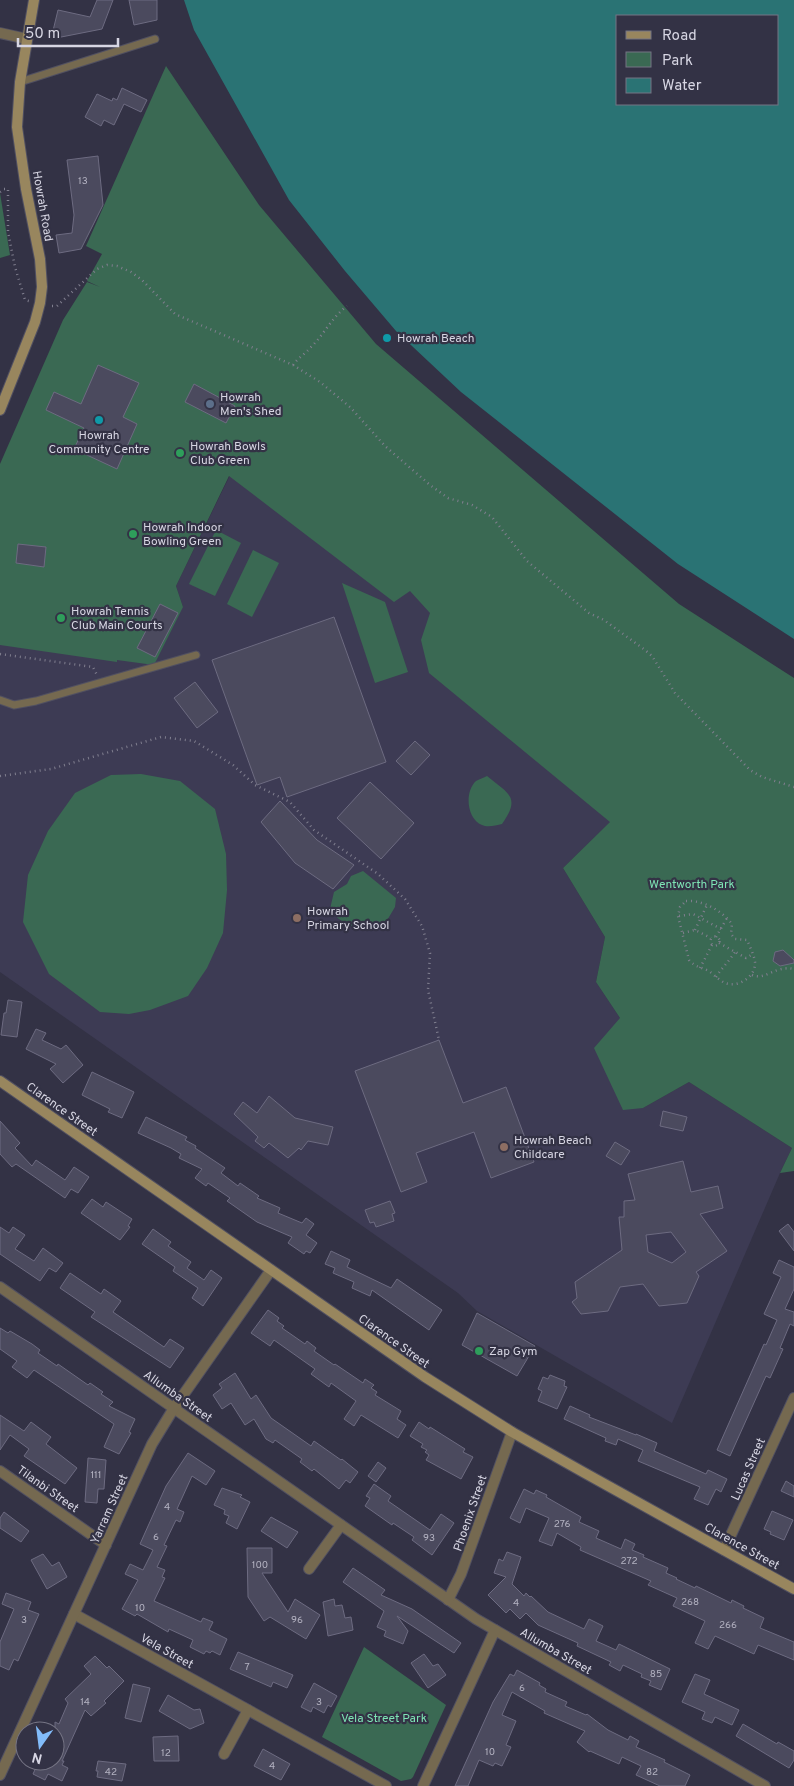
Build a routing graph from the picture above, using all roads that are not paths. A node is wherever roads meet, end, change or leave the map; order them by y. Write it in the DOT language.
graph roads {
  1 [pos="34,0"];
  2 [pos="0,33"];
  3 [pos="27,39"];
  4 [pos="155,39"];
  5 [pos="20,82"];
  6 [pos="0,410"];
  7 [pos="196,655"];
  8 [pos="0,700"];
  9 [pos="0,1081"];
  10 [pos="271,1270"];
  11 [pos="0,1287"];
  12 [pos="794,1398"];
  13 [pos="174,1408"];
  14 [pos="512,1432"];
  15 [pos="0,1471"];
  16 [pos="341,1525"];
  17 [pos="106,1545"];
  18 [pos="724,1550"];
  19 [pos="309,1569"];
  20 [pos="794,1589"];
  21 [pos="448,1600"];
  22 [pos="74,1614"];
  23 [pos="495,1630"];
  24 [pos="248,1710"];
  25 [pos="224,1754"];
  26 [pos="0,1775"];
  27 [pos="386,1786"];
  28 [pos="423,1786"];
  29 [pos="765,1786"];
  1 -- 3 [label="main road, Howrah Road"];
  2 -- 3 [label="street"];
  3 -- 5 [label="main road, Howrah Road"];
  4 -- 5 [label="lane"];
  5 -- 6 [label="main road, Howrah Road"];
  7 -- 8 [label="lane"];
  9 -- 10 [label="main road, Clarence Street"];
  10 -- 13 [label="street, Yarram Street"];
  10 -- 14 [label="main road, Clarence Street"];
  11 -- 13 [label="street, Allumba Street"];
  12 -- 18 [label="street, Lucas Street"];
  13 -- 16 [label="street, Allumba Street"];
  13 -- 17 [label="street, Yarram Street"];
  14 -- 18 [label="main road, Clarence Street"];
  14 -- 21 [label="street, Phoenix Street"];
  15 -- 17 [label="street, Tilanbi Street"];
  16 -- 19 [label="street"];
  16 -- 21 [label="street, Allumba Street"];
  17 -- 22 [label="street, Yarram Street"];
  18 -- 20 [label="main road, Clarence Street"];
  21 -- 23 [label="street, Allumba Street"];
  22 -- 24 [label="street, Vela Street"];
  22 -- 26 [label="street, Yarram Street"];
  23 -- 28 [label="street"];
  23 -- 29 [label="street, Allumba Street"];
  24 -- 25 [label="street"];
  24 -- 27 [label="street, Vela Street"];
}
